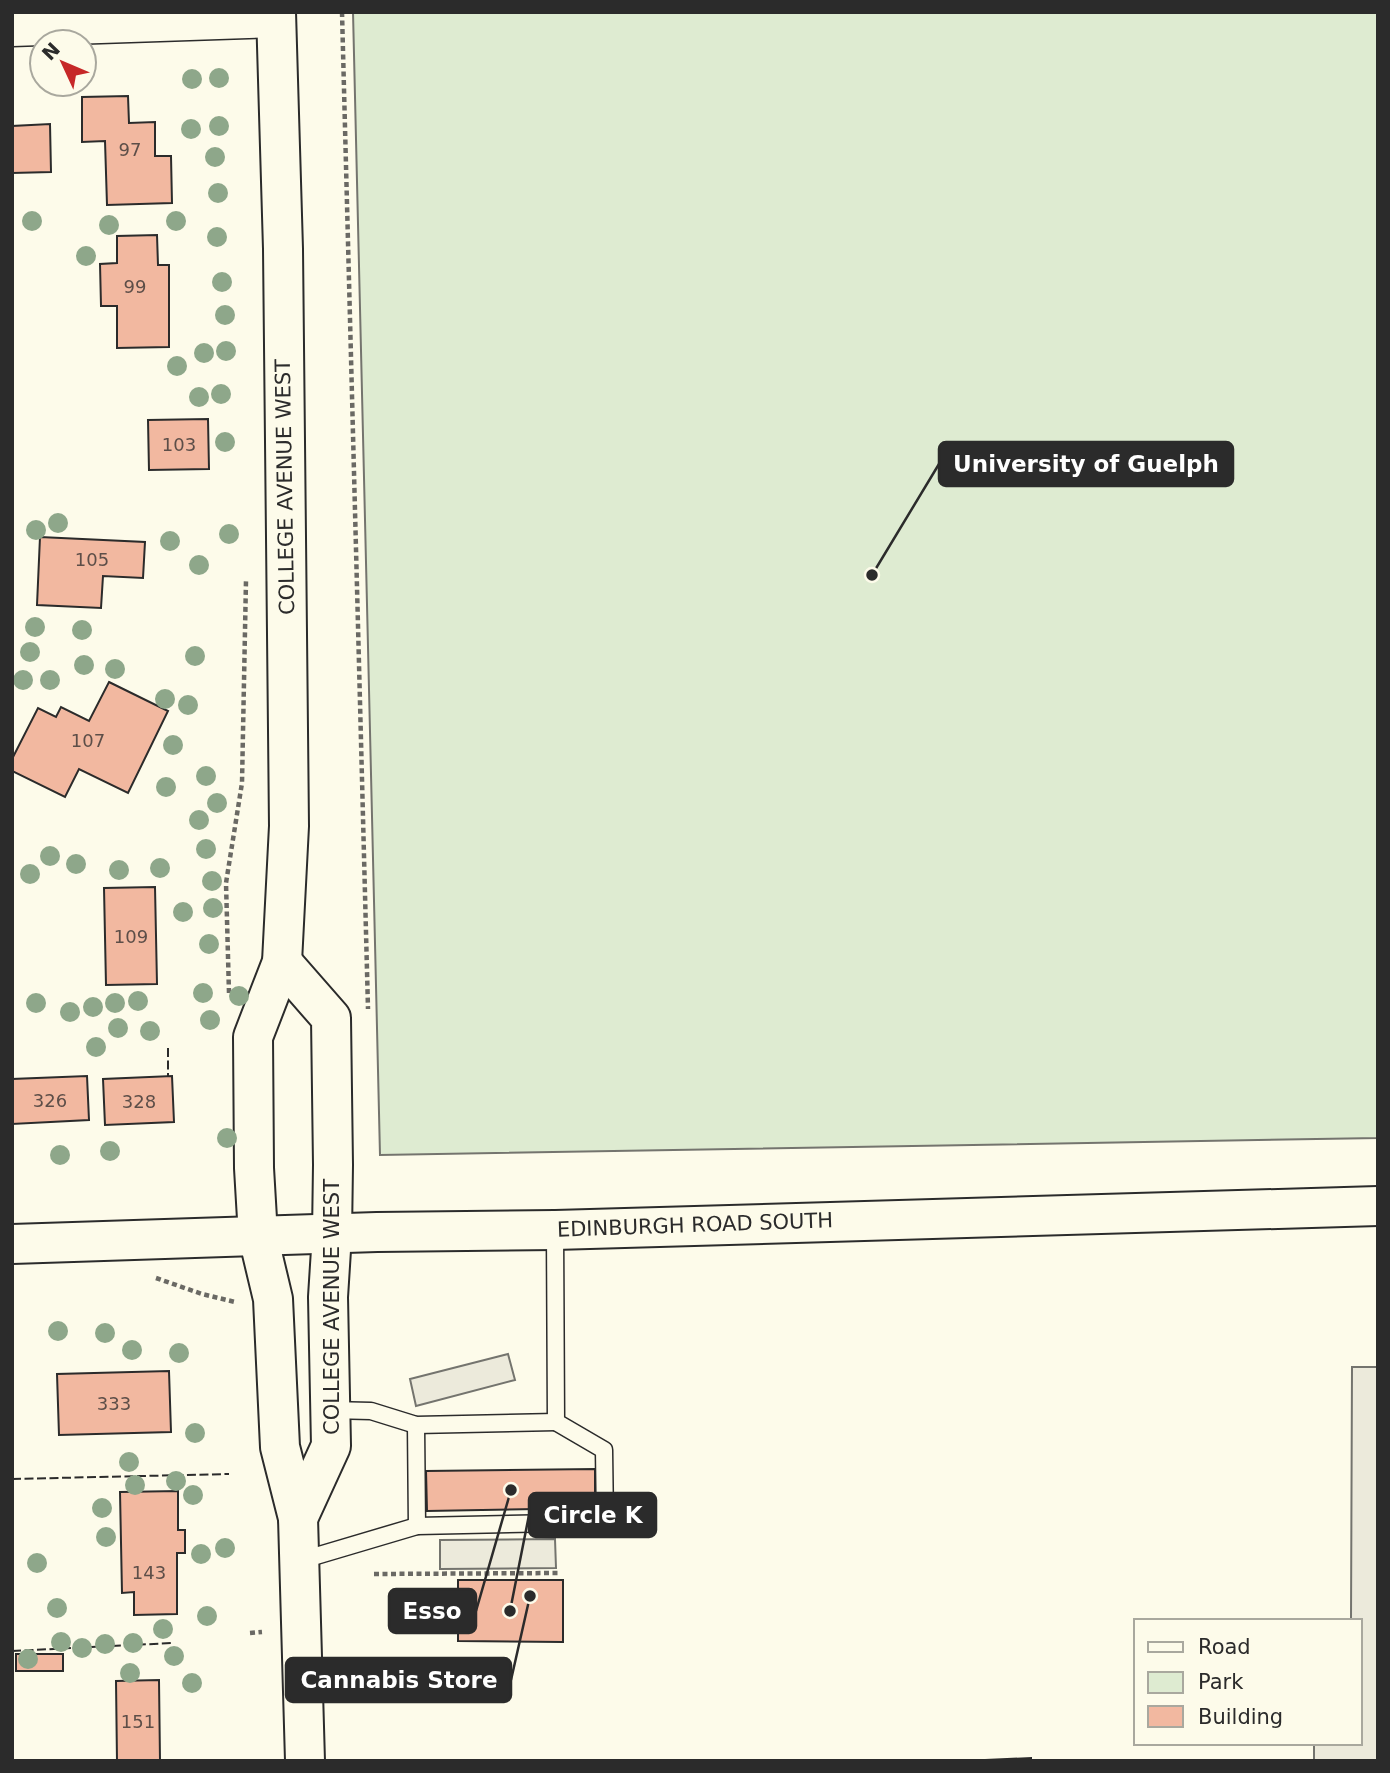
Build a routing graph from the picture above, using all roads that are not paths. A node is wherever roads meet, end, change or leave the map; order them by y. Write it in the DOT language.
graph roads {
  1 [pos="277,17"];
  2 [pos="12,30"];
  3 [pos="282,962"];
  4 [pos="1378,1206"];
  5 [pos="555,1230"];
  6 [pos="332,1234"];
  7 [pos="258,1236"];
  8 [pos="12,1244"];
  9 [pos="330,1410"];
  10 [pos="555,1422"];
  11 [pos="416,1424"];
  12 [pos="298,1518"];
  13 [pos="417,1526"];
  14 [pos="299,1561"];
  15 [pos="305,1761"];
  1 -- 2 [label="street"];
  1 -- 3 [label="main road, COLLEGE AVENUE WEST"];
  3 -- 6 [label="main road, COLLEGE AVENUE WEST"];
  3 -- 7 [label="main road, COLLEGE AVENUE WEST"];
  4 -- 5 [label="main road, EDINBURGH ROAD SOUTH"];
  5 -- 6 [label="main road, EDINBURGH ROAD SOUTH"];
  5 -- 10 [label="lane"];
  6 -- 7 [label="main road, EDINBURGH ROAD SOUTH"];
  6 -- 9 [label="main road, COLLEGE AVENUE WEST"];
  7 -- 8 [label="main road, EDINBURGH ROAD SOUTH"];
  7 -- 12 [label="main road, COLLEGE AVENUE WEST"];
  9 -- 11 [label="lane"];
  9 -- 12 [label="main road, COLLEGE AVENUE WEST"];
  10 -- 11 [label="lane"];
  10 -- 13 [label="lane"];
  11 -- 13 [label="lane"];
  12 -- 14 [label="main road"];
  13 -- 14 [label="lane"];
  14 -- 15 [label="main road"];
}
